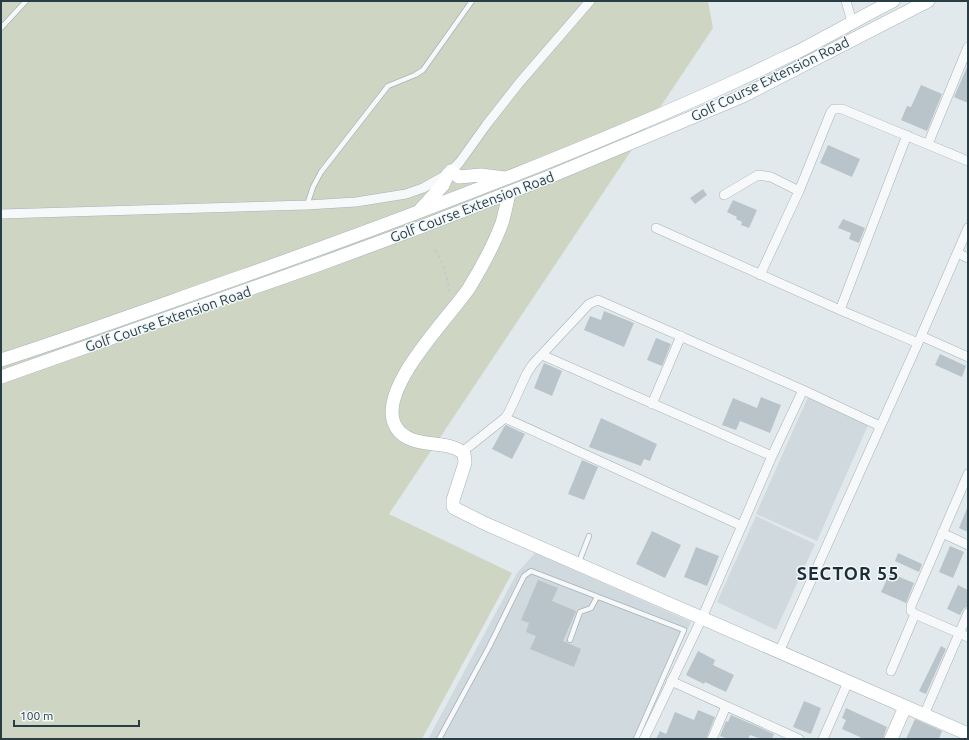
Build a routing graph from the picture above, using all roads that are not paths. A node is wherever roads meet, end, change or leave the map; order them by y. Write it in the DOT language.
graph roads {
  1 [pos="26,1"];
  2 [pos="472,1"];
  3 [pos="590,1"];
  4 [pos="846,1"];
  5 [pos="893,1"];
  6 [pos="928,1"];
  7 [pos="852,22"];
  8 [pos="1,28"];
  9 [pos="968,47"];
  10 [pos="618,132"];
  11 [pos="907,135"];
  12 [pos="928,144"];
  13 [pos="623,146"];
  14 [pos="968,161"];
  15 [pos="449,172"];
  16 [pos="506,178"];
  17 [pos="799,191"];
  18 [pos="509,193"];
  19 [pos="724,195"];
  20 [pos="307,205"];
  21 [pos="417,213"];
  22 [pos="1,214"];
  23 [pos="656,228"];
  24 [pos="968,228"];
  25 [pos="375,229"];
  26 [pos="380,243"];
  27 [pos="957,253"];
  28 [pos="968,258"];
  29 [pos="760,275"];
  30 [pos="840,310"];
  31 [pos="680,336"];
  32 [pos="919,340"];
  33 [pos="542,355"];
  34 [pos="968,357"];
  35 [pos="1,360"];
  36 [pos="1,377"];
  37 [pos="803,390"];
  38 [pos="652,404"];
  39 [pos="505,418"];
  40 [pos="880,426"];
  41 [pos="462,452"];
  42 [pos="772,456"];
  43 [pos="968,474"];
  44 [pos="742,526"];
  45 [pos="942,533"];
  46 [pos="590,536"];
  47 [pos="968,545"];
  48 [pos="578,564"];
  49 [pos="597,597"];
  50 [pos="968,613"];
  51 [pos="915,614"];
  52 [pos="702,618"];
  53 [pos="964,635"];
  54 [pos="570,640"];
  55 [pos="779,652"];
  56 [pos="891,671"];
  57 [pos="671,681"];
  58 [pos="848,682"];
  59 [pos="726,706"];
  60 [pos="905,706"];
  61 [pos="924,715"];
  62 [pos="968,734"];
  63 [pos="778,735"];
  64 [pos="439,739"];
  65 [pos="636,739"];
  66 [pos="644,739"];
  67 [pos="712,739"];
  68 [pos="799,739"];
  69 [pos="823,739"];
  70 [pos="891,739"];
  1 -- 8 [label="lane"];
  2 -- 20 [label="lane"];
  3 -- 15 [label="street"];
  4 -- 7 [label="street"];
  5 -- 7 [label="main road, Golf Course Extension Road"];
  6 -- 13 [label="main road, Golf Course Extension Road"];
  7 -- 10 [label="main road, Golf Course Extension Road"];
  9 -- 12 [label="street"];
  10 -- 13 [label="main road"];
  10 -- 16 [label="main road, Golf Course Extension Road"];
  11 -- 12 [label="street"];
  11 -- 17 [label="street"];
  11 -- 30 [label="street"];
  12 -- 14 [label="street"];
  13 -- 18 [label="main road, Golf Course Extension Road"];
  15 -- 16 [label="main road"];
  15 -- 20 [label="street"];
  15 -- 21 [label="main road"];
  16 -- 21 [label="main road, Golf Course Extension Road"];
  17 -- 19 [label="street"];
  17 -- 29 [label="street"];
  18 -- 26 [label="main road, Golf Course Extension Road"];
  18 -- 41 [label="main road"];
  20 -- 22 [label="street"];
  21 -- 25 [label="main road, Golf Course Extension Road"];
  23 -- 29 [label="street"];
  24 -- 27 [label="street"];
  25 -- 26 [label="main road"];
  25 -- 35 [label="main road, Golf Course Extension Road"];
  26 -- 36 [label="main road, Golf Course Extension Road"];
  27 -- 28 [label="street"];
  27 -- 32 [label="street"];
  29 -- 30 [label="street"];
  30 -- 32 [label="street"];
  31 -- 33 [label="street"];
  31 -- 37 [label="street"];
  31 -- 38 [label="street"];
  32 -- 34 [label="street"];
  32 -- 40 [label="street"];
  33 -- 38 [label="street"];
  33 -- 39 [label="street"];
  37 -- 40 [label="street"];
  37 -- 42 [label="street"];
  38 -- 42 [label="street"];
  39 -- 41 [label="street"];
  39 -- 44 [label="street"];
  40 -- 55 [label="street"];
  41 -- 48 [label="main road"];
  42 -- 44 [label="street"];
  43 -- 45 [label="street"];
  44 -- 52 [label="street"];
  45 -- 47 [label="street"];
  45 -- 51 [label="street"];
  46 -- 48 [label="lane"];
  48 -- 52 [label="main road"];
  49 -- 54 [label="lane"];
  49 -- 64 [label="lane"];
  49 -- 65 [label="lane"];
  50 -- 53 [label="street"];
  51 -- 53 [label="street"];
  51 -- 56 [label="street"];
  52 -- 55 [label="main road"];
  52 -- 57 [label="street"];
  53 -- 61 [label="street"];
  55 -- 58 [label="main road"];
  57 -- 59 [label="street"];
  57 -- 66 [label="street"];
  58 -- 60 [label="main road"];
  58 -- 69 [label="street"];
  59 -- 63 [label="street"];
  59 -- 67 [label="street"];
  60 -- 61 [label="main road"];
  60 -- 70 [label="main road"];
  61 -- 62 [label="main road"];
  63 -- 68 [label="street"];
}
